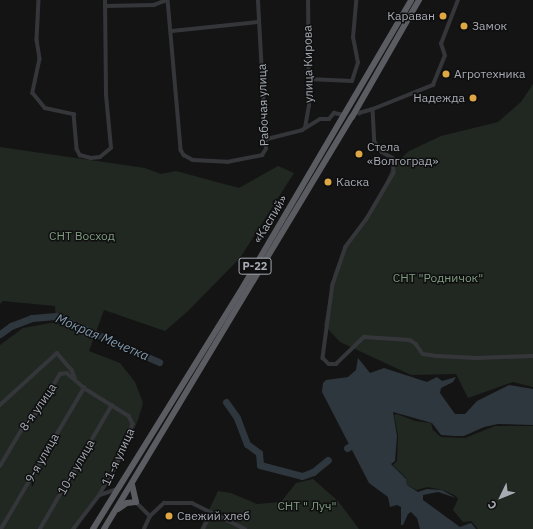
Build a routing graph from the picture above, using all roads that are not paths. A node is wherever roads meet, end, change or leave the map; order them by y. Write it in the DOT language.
graph roads {
  1 [pos="39,0"];
  2 [pos="104,0"];
  3 [pos="168,0"];
  4 [pos="258,0"];
  5 [pos="308,0"];
  6 [pos="356,0"];
  7 [pos="411,0"];
  8 [pos="420,0"];
  9 [pos="458,0"];
  10 [pos="105,6"];
  11 [pos="258,22"];
  12 [pos="172,31"];
  13 [pos="308,79"];
  14 [pos="372,109"];
  15 [pos="357,112"];
  16 [pos="345,115"];
  17 [pos="305,128"];
  18 [pos="267,139"];
  19 [pos="533,356"];
  20 [pos="75,378"];
  21 [pos="84,388"];
  22 [pos="0,405"];
  23 [pos="112,405"];
  24 [pos="0,466"];
  25 [pos="132,483"];
  26 [pos="118,489"];
  27 [pos="100,495"];
  28 [pos="136,502"];
  29 [pos="116,510"];
  30 [pos="211,513"];
  31 [pos="150,516"];
  32 [pos="1,529"];
  33 [pos="40,529"];
  34 [pos="74,529"];
  35 [pos="93,529"];
  36 [pos="104,529"];
  37 [pos="144,529"];
  38 [pos="203,529"];
  39 [pos="245,529"];
  1 -- 10 [label="street"];
  2 -- 10 [label="street"];
  3 -- 10 [label="street"];
  3 -- 12 [label="street"];
  4 -- 11 [label="street, Рабочая улица"];
  5 -- 13 [label="street, улица Кирова"];
  6 -- 13 [label="street"];
  7 -- 16 [label="highway, «Каспий» / Р-22"];
  8 -- 15 [label="highway, «Каспий» / Р-22"];
  9 -- 14 [label="street"];
  11 -- 12 [label="street"];
  11 -- 18 [label="street, Рабочая улица"];
  12 -- 18 [label="street, Рабочая улица"];
  13 -- 17 [label="street, улица Кирова"];
  14 -- 15 [label="street"];
  14 -- 19 [label="street"];
  15 -- 25 [label="highway, «Каспий» / Р-22"];
  16 -- 17 [label="street"];
  16 -- 26 [label="highway, «Каспий» / Р-22"];
  17 -- 18 [label="street"];
  20 -- 21 [label="street"];
  20 -- 22 [label="street"];
  20 -- 24 [label="street, 8-я улица"];
  21 -- 23 [label="street"];
  21 -- 32 [label="street, 9-я улица"];
  23 -- 27 [label="street, 11-я улица"];
  23 -- 33 [label="street, 10-я улица"];
  25 -- 28 [label="highway"];
  25 -- 29 [label="highway, «Каспий» / Р-22"];
  26 -- 27 [label="street"];
  26 -- 35 [label="highway, «Каспий» / Р-22"];
  27 -- 34 [label="street"];
  28 -- 29 [label="highway"];
  28 -- 31 [label="street"];
  29 -- 36 [label="highway, «Каспий» / Р-22"];
  30 -- 31 [label="street"];
  30 -- 38 [label="street"];
  30 -- 39 [label="street"];
  31 -- 37 [label="street"];
}
